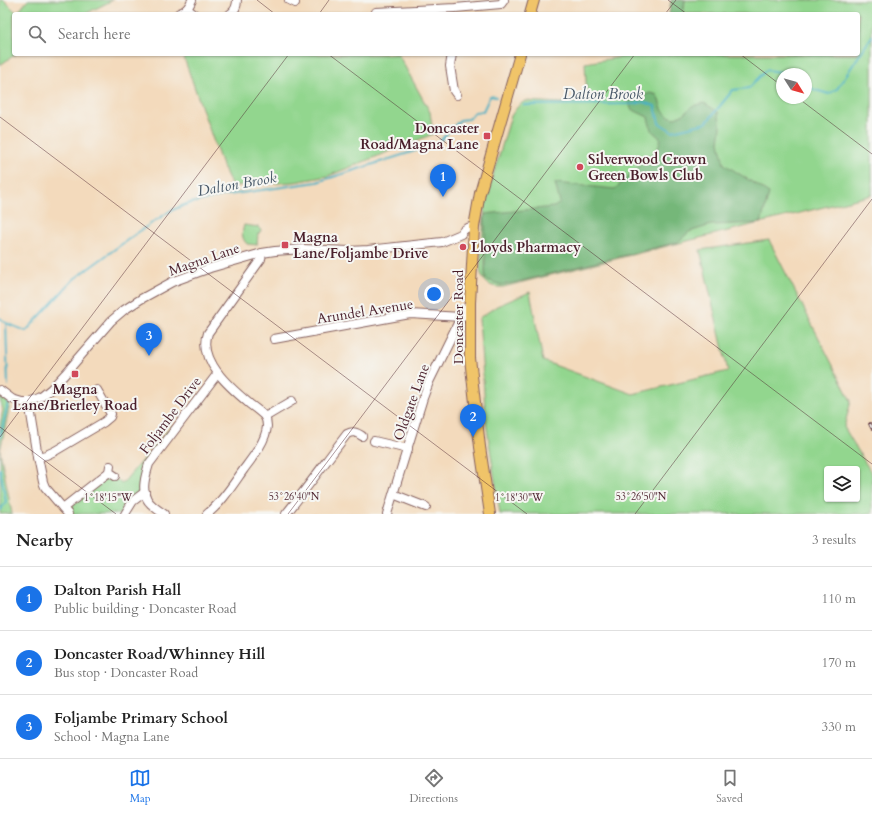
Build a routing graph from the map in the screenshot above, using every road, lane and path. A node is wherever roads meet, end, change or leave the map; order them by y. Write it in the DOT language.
graph roads {
  1 [pos="192,0"];
  2 [pos="534,0"];
  3 [pos="504,1"];
  4 [pos="236,4"];
  5 [pos="455,11"];
  6 [pos="187,12"];
  7 [pos="244,12"];
  8 [pos="376,12"];
  9 [pos="531,12"];
  10 [pos="452,56"];
  11 [pos="519,56"];
  12 [pos="453,93"];
  13 [pos="474,232"];
  14 [pos="262,253"];
  15 [pos="470,303"];
  16 [pos="461,317"];
  17 [pos="274,339"];
  18 [pos="218,373"];
  19 [pos="0,390"];
  20 [pos="97,390"];
  21 [pos="292,401"];
  22 [pos="29,402"];
  23 [pos="265,417"];
  24 [pos="362,436"];
  25 [pos="374,441"];
  26 [pos="408,449"];
  27 [pos="38,457"];
  28 [pos="111,471"];
  29 [pos="145,492"];
  30 [pos="393,494"];
  31 [pos="426,507"];
  32 [pos="66,511"];
  33 [pos="125,514"];
  34 [pos="164,514"];
  35 [pos="207,514"];
  36 [pos="286,514"];
  37 [pos="387,514"];
  38 [pos="490,514"];
  1 -- 6 [label="street"];
  2 -- 9 [label="main road"];
  3 -- 5 [label="street"];
  4 -- 7 [label="street"];
  5 -- 8 [label="street"];
  10 -- 12 [label="street"];
  11 -- 13 [label="main road, Doncaster Road"];
  13 -- 14 [label="street, Magna Lane"];
  13 -- 15 [label="main road, Doncaster Road"];
  14 -- 18 [label="street, Foljambe Drive"];
  14 -- 22 [label="street, Magna Lane"];
  15 -- 16 [label="street, Oldgate Lane"];
  15 -- 38 [label="main road, Doncaster Road"];
  16 -- 17 [label="street, Arundel Avenue"];
  16 -- 26 [label="street, Oldgate Lane"];
  18 -- 23 [label="street, Foljambe Drive"];
  18 -- 29 [label="street, Foljambe Drive"];
  19 -- 22 [label="street"];
  20 -- 27 [label="street"];
  21 -- 23 [label="street"];
  22 -- 27 [label="street"];
  23 -- 35 [label="street"];
  24 -- 36 [label="street"];
  25 -- 26 [label="street"];
  26 -- 30 [label="street, Oldgate Lane"];
  27 -- 32 [label="street"];
  28 -- 32 [label="street"];
  29 -- 33 [label="street"];
  29 -- 34 [label="street"];
  30 -- 31 [label="street"];
  30 -- 37 [label="street, Oldgate Lane"];
}
